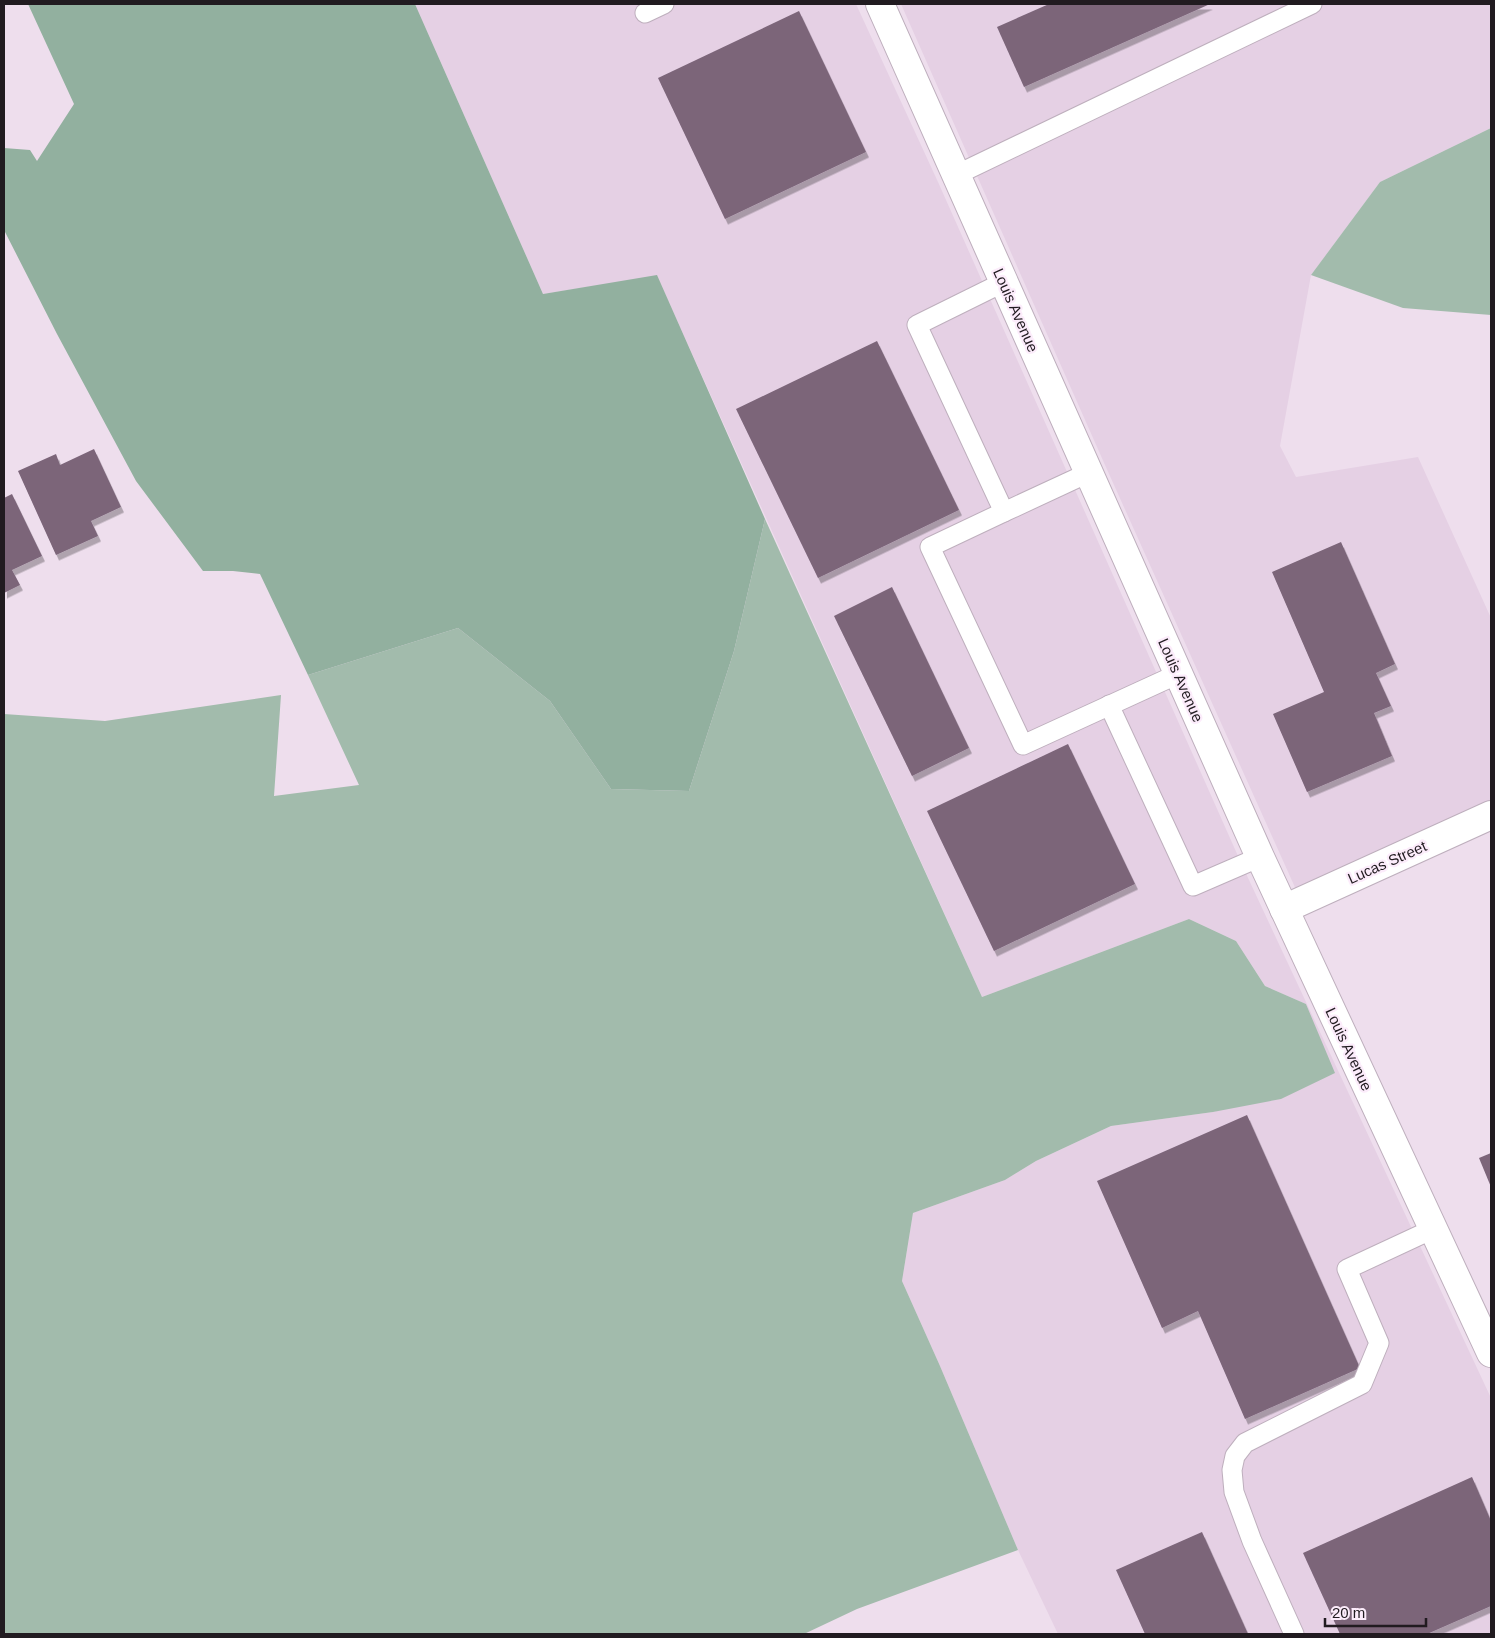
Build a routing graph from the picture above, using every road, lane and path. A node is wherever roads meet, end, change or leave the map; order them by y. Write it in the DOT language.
graph roads {
  1 [pos="664,4"];
  2 [pos="880,4"];
  3 [pos="1312,4"];
  4 [pos="645,13"];
  5 [pos="956,174"];
  6 [pos="1004,282"];
  7 [pos="1088,474"];
  8 [pos="1004,512"];
  9 [pos="1178,674"];
  10 [pos="1109,705"];
  11 [pos="1491,815"];
  12 [pos="1260,857"];
  13 [pos="1284,909"];
  14 [pos="1433,1229"];
  15 [pos="1491,1353"];
  16 [pos="1294,1634"];
  1 -- 4 [label="lane"];
  2 -- 5 [label="street, Louis Avenue"];
  3 -- 5 [label="lane"];
  5 -- 6 [label="street, Louis Avenue"];
  6 -- 7 [label="street, Louis Avenue"];
  6 -- 8 [label="lane"];
  7 -- 8 [label="lane"];
  7 -- 9 [label="street, Louis Avenue"];
  8 -- 10 [label="lane"];
  9 -- 10 [label="lane"];
  9 -- 12 [label="street, Louis Avenue"];
  10 -- 12 [label="lane"];
  11 -- 13 [label="street, Lucas Street"];
  12 -- 13 [label="street, Louis Avenue"];
  13 -- 14 [label="street, Louis Avenue"];
  14 -- 15 [label="street, Louis Avenue"];
  14 -- 16 [label="lane"];
}
